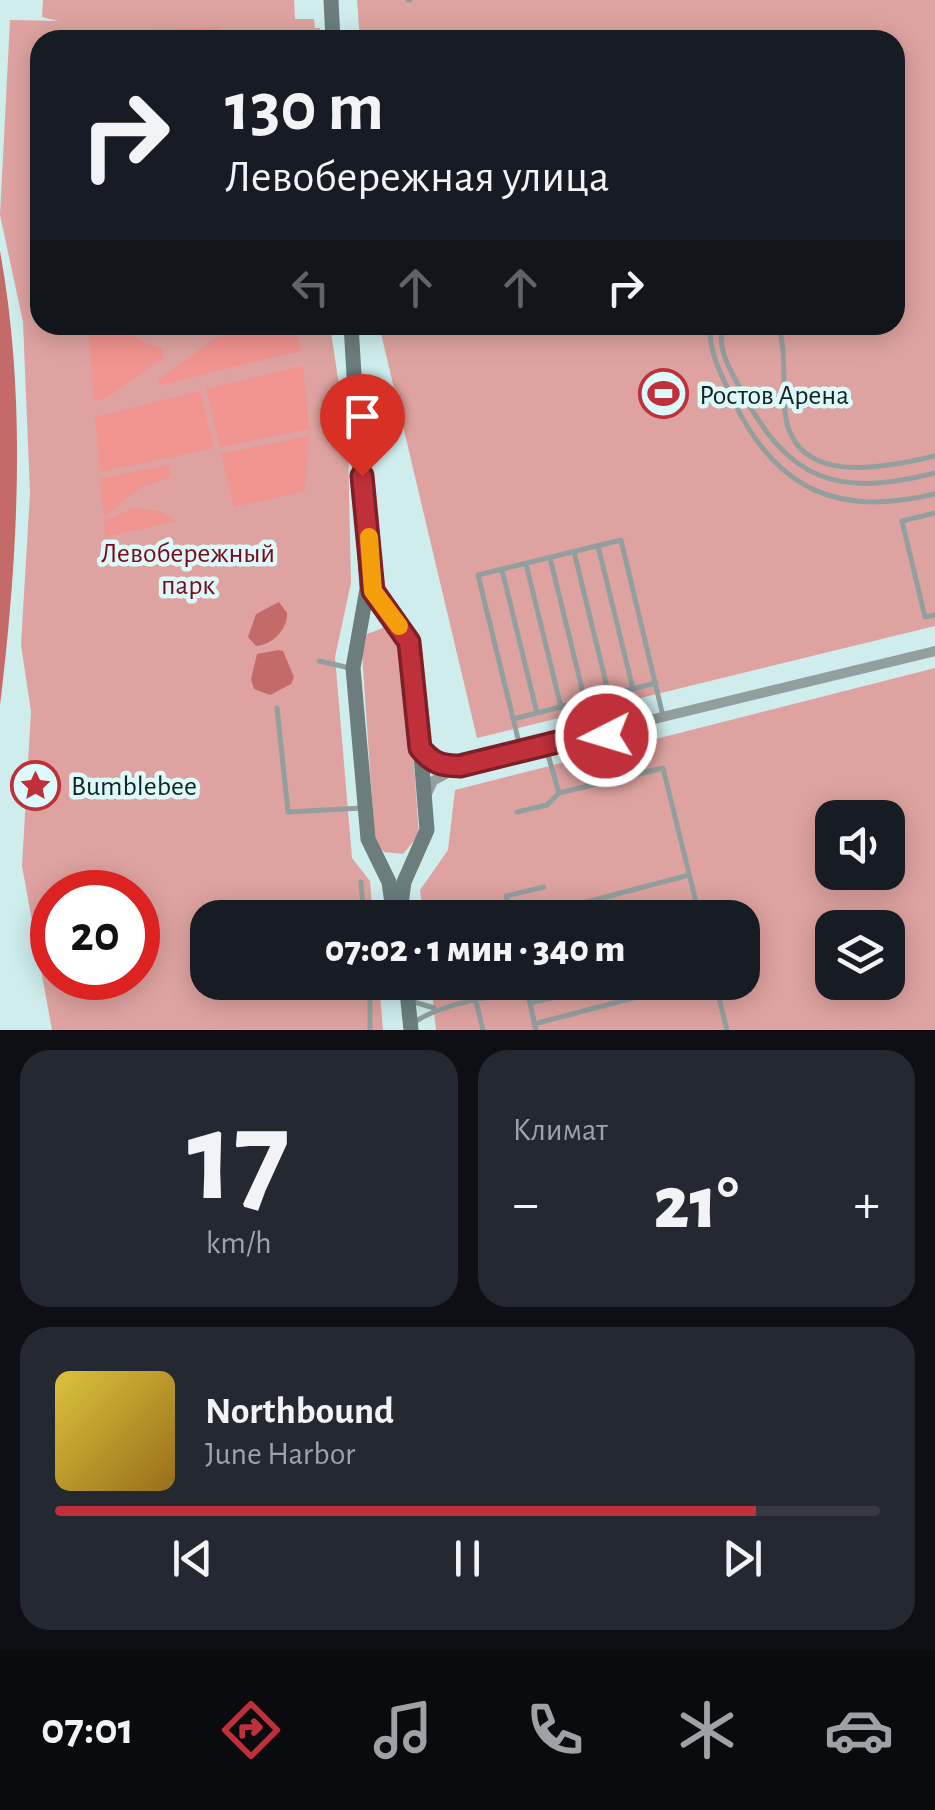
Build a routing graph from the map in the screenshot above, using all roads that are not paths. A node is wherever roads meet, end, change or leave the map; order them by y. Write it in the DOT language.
graph roads {
  1 [pos="331,0"];
  2 [pos="332,30"];
  3 [pos="352,335"];
  4 [pos="711,335"];
  5 [pos="723,335"];
  6 [pos="779,335"];
  7 [pos="935,456"];
  8 [pos="935,474"];
  9 [pos="935,494"];
  10 [pos="935,513"];
  11 [pos="365,514"];
  12 [pos="598,545"];
  13 [pos="574,551"];
  14 [pos="550,557"];
  15 [pos="526,563"];
  16 [pos="502,569"];
  17 [pos="935,614"];
  18 [pos="400,626"];
  19 [pos="358,636"];
  20 [pos="935,651"];
  21 [pos="319,661"];
  22 [pos="353,668"];
  23 [pos="656,683"];
  24 [pos="633,689"];
  25 [pos="609,695"];
  26 [pos="585,701"];
  27 [pos="561,707"];
  28 [pos="277,708"];
  29 [pos="537,712"];
  30 [pos="663,716"];
  31 [pos="513,718"];
  32 [pos="606,730"];
  33 [pos="546,744"];
  34 [pos="420,748"];
  35 [pos="521,751"];
  36 [pos="460,766"];
  37 [pos="617,777"];
  38 [pos="559,793"];
  39 [pos="424,803"];
  40 [pos="364,808"];
  41 [pos="517,812"];
  42 [pos="377,852"];
  43 [pos="416,852"];
  44 [pos="689,875"];
  45 [pos="360,882"];
  46 [pos="544,887"];
  47 [pos="362,900"];
  48 [pos="394,900"];
  49 [pos="400,900"];
  50 [pos="507,900"];
  51 [pos="594,900"];
  52 [pos="695,900"];
  53 [pos="370,1000"];
  54 [pos="405,1000"];
  55 [pos="422,1000"];
  56 [pos="485,1000"];
  57 [pos="534,1000"];
  58 [pos="630,1000"];
  59 [pos="720,1000"];
  60 [pos="529,1001"];
  61 [pos="476,1002"];
  62 [pos="436,1009"];
  63 [pos="535,1027"];
  64 [pos="408,1029"];
  65 [pos="370,1030"];
  66 [pos="483,1030"];
  67 [pos="727,1030"];
  1 -- 2 [label="main road"];
  3 -- 11 [label="main road"];
  4 -- 9 [label="lane"];
  5 -- 8 [label="lane"];
  6 -- 7 [label="lane"];
  10 -- 17 [label="lane"];
  11 -- 18 [label="main road"];
  11 -- 19 [label="main road"];
  12 -- 13 [label="lane"];
  12 -- 23 [label="lane"];
  12 -- 24 [label="lane"];
  13 -- 14 [label="lane"];
  13 -- 25 [label="lane"];
  14 -- 15 [label="lane"];
  14 -- 26 [label="lane"];
  15 -- 16 [label="lane"];
  15 -- 27 [label="lane"];
  16 -- 29 [label="lane"];
  16 -- 31 [label="lane"];
  18 -- 19 [label="main road"];
  18 -- 34 [label="main road"];
  19 -- 22 [label="main road"];
  20 -- 30 [label="street"];
  21 -- 22 [label="lane"];
  22 -- 40 [label="main road"];
  23 -- 24 [label="lane"];
  23 -- 30 [label="lane"];
  24 -- 25 [label="lane"];
  25 -- 26 [label="lane"];
  26 -- 27 [label="lane"];
  27 -- 29 [label="lane"];
  28 -- 40 [label="lane"];
  29 -- 31 [label="lane"];
  30 -- 32 [label="street"];
  31 -- 35 [label="lane"];
  32 -- 33 [label="street"];
  32 -- 37 [label="lane"];
  33 -- 35 [label="street"];
  33 -- 38 [label="lane"];
  34 -- 36 [label="street"];
  34 -- 39 [label="main road"];
  35 -- 36 [label="street"];
  36 -- 39 [label="street"];
  37 -- 38 [label="lane"];
  37 -- 44 [label="lane"];
  38 -- 41 [label="lane"];
  39 -- 43 [label="main road"];
  40 -- 42 [label="main road"];
  42 -- 43 [label="main road"];
  42 -- 48 [label="main road"];
  43 -- 49 [label="main road"];
  44 -- 51 [label="lane"];
  44 -- 52 [label="lane"];
  45 -- 47 [label="lane"];
  46 -- 50 [label="lane"];
  53 -- 65 [label="lane"];
  54 -- 64 [label="main road"];
  55 -- 62 [label="lane"];
  56 -- 61 [label="lane"];
  57 -- 60 [label="lane"];
  58 -- 63 [label="lane"];
  59 -- 67 [label="lane"];
  60 -- 63 [label="lane"];
  61 -- 62 [label="lane"];
  61 -- 66 [label="lane"];
  62 -- 64 [label="lane"];
}
